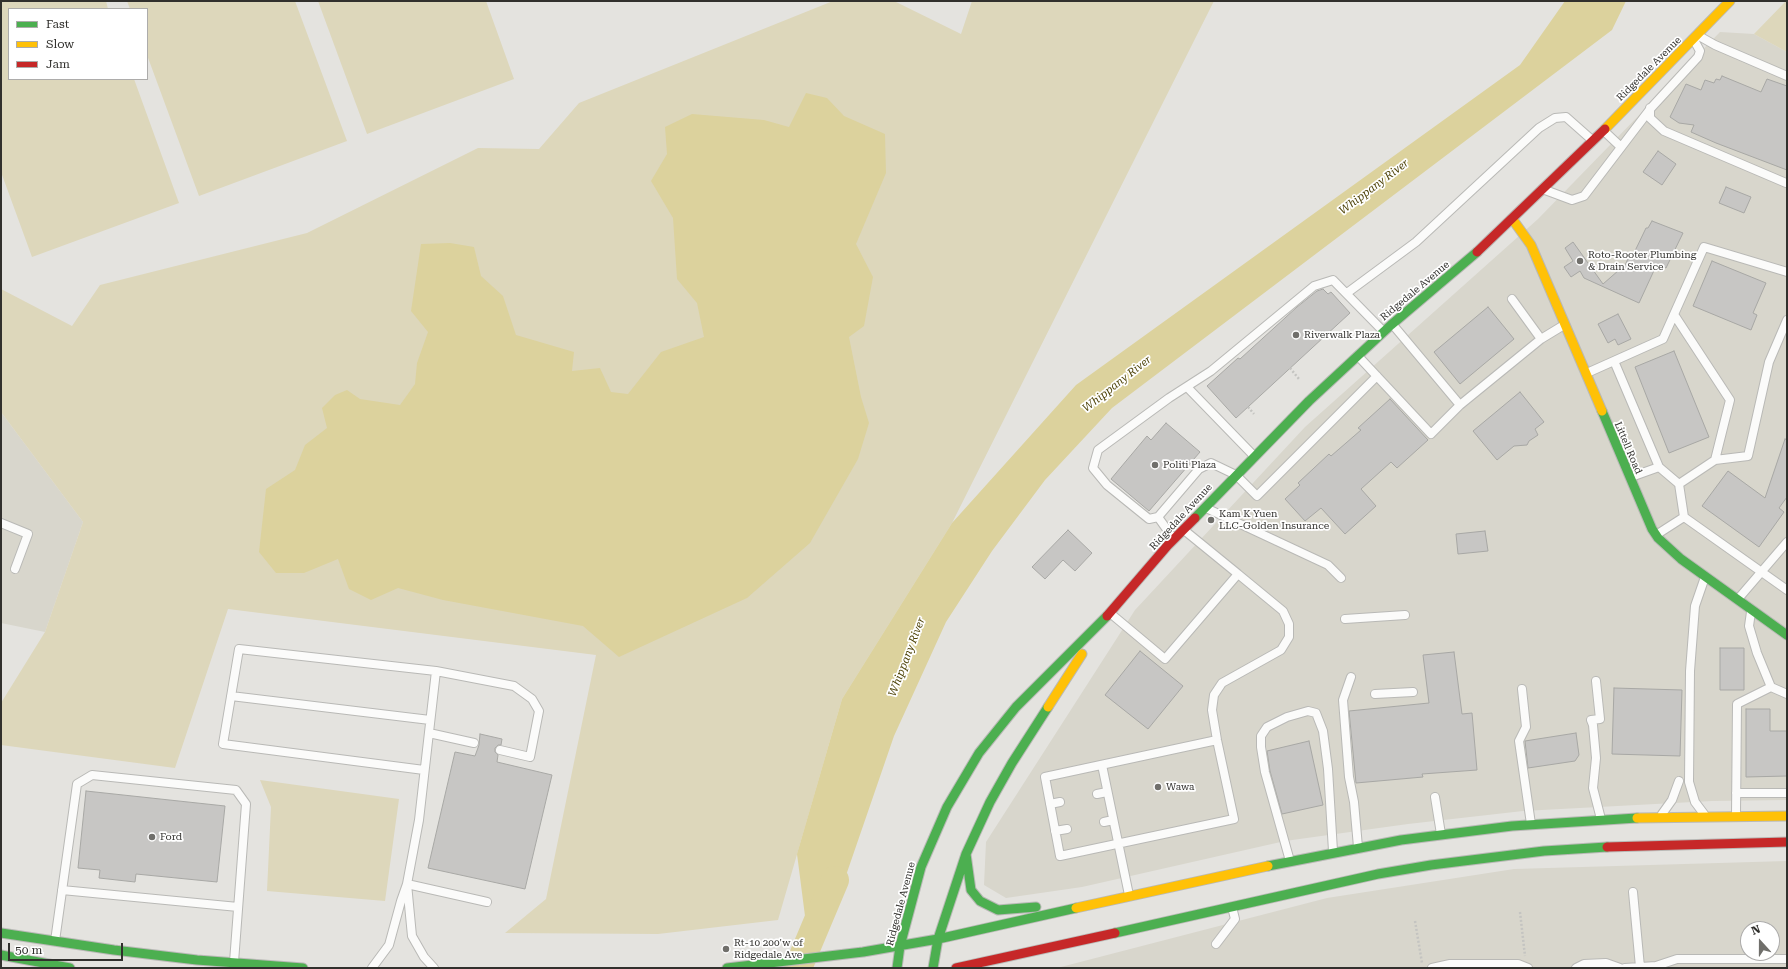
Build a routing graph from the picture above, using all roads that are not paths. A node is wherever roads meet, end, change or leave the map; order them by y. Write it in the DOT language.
graph roads {
  1 [pos="1730,1"];
  2 [pos="1696,38"];
  3 [pos="1710,42"];
  4 [pos="1700,51"];
  5 [pos="1787,76"];
  6 [pos="1642,105"];
  7 [pos="1602,130"];
  8 [pos="1592,140"];
  9 [pos="1621,147"];
  10 [pos="1786,183"];
  11 [pos="1543,189"];
  12 [pos="1513,220"];
  13 [pos="1787,272"];
  14 [pos="1347,293"];
  15 [pos="1512,300"];
  16 [pos="1675,316"];
  17 [pos="1787,320"];
  18 [pos="1393,324"];
  19 [pos="1564,325"];
  20 [pos="1384,332"];
  21 [pos="1541,339"];
  22 [pos="1358,356"];
  23 [pos="1614,361"];
  24 [pos="1585,374"];
  25 [pos="1377,376"];
  26 [pos="1187,387"];
  27 [pos="1460,405"];
  28 [pos="1254,456"];
  29 [pos="1716,460"];
  30 [pos="1658,467"];
  31 [pos="1236,475"];
  32 [pos="1629,478"];
  33 [pos="1679,484"];
  34 [pos="1204,508"];
  35 [pos="1158,517"];
  36 [pos="1684,517"];
  37 [pos="1,523"];
  38 [pos="1183,529"];
  39 [pos="1656,535"];
  40 [pos="1174,539"];
  41 [pos="1787,542"];
  42 [pos="15,569"];
  43 [pos="1761,572"];
  44 [pos="1238,574"];
  45 [pos="1706,577"];
  46 [pos="1341,578"];
  47 [pos="1787,590"];
  48 [pos="1738,600"];
  49 [pos="1751,609"];
  50 [pos="1110,613"];
  51 [pos="1405,614"];
  52 [pos="1345,619"];
  53 [pos="1103,621"];
  54 [pos="1787,635"];
  55 [pos="436,671"];
  56 [pos="1351,677"];
  57 [pos="1596,681"];
  58 [pos="1771,687"];
  59 [pos="1522,689"];
  60 [pos="1413,692"];
  61 [pos="1374,694"];
  62 [pos="1787,694"];
  63 [pos="231,696"];
  64 [pos="430,720"];
  65 [pos="429,733"];
  66 [pos="1217,740"];
  67 [pos="474,743"];
  68 [pos="500,750"];
  69 [pos="1102,764"];
  70 [pos="424,770"];
  71 [pos="1679,781"];
  72 [pos="1107,792"];
  73 [pos="1736,793"];
  74 [pos="1787,793"];
  75 [pos="1097,794"];
  76 [pos="1435,797"];
  77 [pos="1060,802"];
  78 [pos="1050,804"];
  79 [pos="1736,815"];
  80 [pos="1705,816"];
  81 [pos="1787,816"];
  82 [pos="1659,818"];
  83 [pos="1602,819"];
  84 [pos="1113,820"];
  85 [pos="1104,822"];
  86 [pos="1531,825"];
  87 [pos="1067,829"];
  88 [pos="1055,831"];
  89 [pos="1441,835"];
  90 [pos="1787,842"];
  91 [pos="1119,844"];
  92 [pos="1358,848"];
  93 [pos="1333,852"];
  94 [pos="966,854"];
  95 [pos="1290,861"];
  96 [pos="407,884"];
  97 [pos="62,890"];
  98 [pos="1633,892"];
  99 [pos="1130,897"];
  100 [pos="487,902"];
  101 [pos="1232,906"];
  102 [pos="238,907"];
  103 [pos="1072,910"];
  104 [pos="1,933"];
  105 [pos="938,939"];
  106 [pos="55,942"];
  107 [pos="1216,944"];
  108 [pos="900,946"];
  109 [pos="1,955"];
  110 [pos="1787,959"];
  111 [pos="234,963"];
  112 [pos="38,965"];
  113 [pos="1640,967"];
  114 [pos="1660,967"];
  115 [pos="70,968"];
  116 [pos="303,968"];
  117 [pos="372,968"];
  118 [pos="434,968"];
  119 [pos="727,968"];
  120 [pos="897,968"];
  121 [pos="933,968"];
  122 [pos="956,968"];
  123 [pos="1432,968"];
  124 [pos="1528,968"];
  125 [pos="1576,968"];
  126 [pos="1620,968"];
  127 [pos="1625,968"];
  1 -- 2 [label="main road, Ridgedale Avenue"];
  2 -- 3 [label="lane"];
  2 -- 4 [label="lane"];
  2 -- 6 [label="main road, Ridgedale Avenue"];
  3 -- 4 [label="lane"];
  3 -- 5 [label="lane"];
  4 -- 6 [label="lane"];
  6 -- 7 [label="main road, Ridgedale Avenue"];
  6 -- 9 [label="lane"];
  6 -- 10 [label="lane"];
  7 -- 8 [label="main road, Ridgedale Avenue"];
  7 -- 9 [label="lane"];
  8 -- 11 [label="main road, Ridgedale Avenue"];
  8 -- 14 [label="lane"];
  9 -- 11 [label="lane"];
  11 -- 12 [label="main road, Ridgedale Avenue"];
  12 -- 18 [label="main road, Ridgedale Avenue"];
  12 -- 19 [label="main road, Littell Road"];
  13 -- 16 [label="lane"];
  14 -- 20 [label="lane"];
  14 -- 26 [label="lane"];
  15 -- 21 [label="lane"];
  16 -- 23 [label="lane"];
  16 -- 29 [label="lane"];
  17 -- 29 [label="lane"];
  18 -- 20 [label="main road, Ridgedale Avenue"];
  18 -- 27 [label="lane"];
  19 -- 21 [label="lane"];
  19 -- 24 [label="main road, Littell Road"];
  20 -- 22 [label="main road, Ridgedale Avenue"];
  21 -- 27 [label="lane"];
  22 -- 25 [label="lane"];
  22 -- 28 [label="main road, Ridgedale Avenue"];
  23 -- 24 [label="lane"];
  23 -- 30 [label="lane"];
  24 -- 32 [label="main road, Littell Road"];
  25 -- 27 [label="lane"];
  25 -- 31 [label="lane"];
  26 -- 28 [label="lane"];
  26 -- 35 [label="lane"];
  28 -- 31 [label="main road, Ridgedale Avenue"];
  29 -- 33 [label="lane"];
  30 -- 32 [label="lane"];
  30 -- 33 [label="lane"];
  31 -- 34 [label="main road, Ridgedale Avenue"];
  31 -- 35 [label="lane"];
  32 -- 39 [label="main road, Littell Road"];
  33 -- 36 [label="lane"];
  34 -- 38 [label="main road, Ridgedale Avenue"];
  34 -- 46 [label="lane"];
  35 -- 40 [label="lane"];
  36 -- 39 [label="lane"];
  36 -- 43 [label="lane"];
  37 -- 42 [label="lane"];
  38 -- 40 [label="main road, Ridgedale Avenue"];
  38 -- 44 [label="lane"];
  39 -- 45 [label="main road, Littell Road"];
  40 -- 50 [label="main road, Ridgedale Avenue"];
  41 -- 43 [label="lane"];
  43 -- 47 [label="lane"];
  43 -- 48 [label="lane"];
  44 -- 50 [label="lane"];
  44 -- 66 [label="lane"];
  45 -- 48 [label="main road, Littell Road"];
  45 -- 80 [label="lane"];
  48 -- 49 [label="main road, Littell Road"];
  49 -- 54 [label="main road, Littell Road"];
  49 -- 58 [label="lane"];
  50 -- 53 [label="main road, Ridgedale Avenue"];
  51 -- 52 [label="lane"];
  53 -- 94 [label="main road, Ridgedale Avenue"];
  53 -- 108 [label="main road, Ridgedale Avenue"];
  55 -- 63 [label="lane"];
  55 -- 64 [label="lane"];
  55 -- 68 [label="lane"];
  56 -- 92 [label="lane"];
  57 -- 83 [label="lane"];
  58 -- 62 [label="lane"];
  58 -- 73 [label="lane"];
  59 -- 86 [label="lane"];
  60 -- 61 [label="lane"];
  63 -- 64 [label="lane"];
  63 -- 70 [label="lane"];
  64 -- 65 [label="lane"];
  65 -- 67 [label="lane"];
  65 -- 70 [label="lane"];
  66 -- 69 [label="lane"];
  66 -- 91 [label="lane"];
  69 -- 72 [label="lane"];
  69 -- 78 [label="lane"];
  70 -- 96 [label="lane"];
  71 -- 82 [label="lane"];
  72 -- 75 [label="lane"];
  72 -- 84 [label="lane"];
  73 -- 74 [label="lane"];
  73 -- 79 [label="lane"];
  76 -- 89 [label="lane"];
  77 -- 78 [label="lane"];
  78 -- 88 [label="lane"];
  79 -- 80 [label="main road"];
  79 -- 81 [label="main road"];
  80 -- 82 [label="main road"];
  82 -- 83 [label="main road"];
  83 -- 86 [label="main road"];
  84 -- 85 [label="lane"];
  84 -- 91 [label="lane"];
  86 -- 89 [label="main road"];
  87 -- 88 [label="lane"];
  88 -- 91 [label="lane"];
  89 -- 92 [label="main road"];
  90 -- 101 [label="main road"];
  91 -- 99 [label="lane"];
  92 -- 93 [label="main road"];
  93 -- 95 [label="main road"];
  93 -- 95 [label="lane"];
  94 -- 103 [label="main road"];
  94 -- 105 [label="main road, Ridgedale Avenue"];
  95 -- 99 [label="main road"];
  96 -- 100 [label="lane"];
  96 -- 117 [label="lane"];
  96 -- 118 [label="lane"];
  97 -- 102 [label="lane"];
  97 -- 102 [label="lane"];
  97 -- 106 [label="lane"];
  98 -- 113 [label="lane"];
  99 -- 103 [label="main road"];
  101 -- 107 [label="lane"];
  101 -- 122 [label="main road"];
  102 -- 111 [label="lane"];
  103 -- 105 [label="main road"];
  104 -- 106 [label="main road"];
  105 -- 108 [label="main road"];
  105 -- 121 [label="main road, Ridgedale Avenue"];
  106 -- 111 [label="main road"];
  108 -- 119 [label="main road"];
  108 -- 120 [label="main road, Ridgedale Avenue"];
  109 -- 112 [label="main road"];
  110 -- 114 [label="lane"];
  111 -- 116 [label="main road"];
  112 -- 115 [label="main road"];
  113 -- 114 [label="lane"];
  113 -- 127 [label="lane"];
  123 -- 124 [label="lane"];
  125 -- 126 [label="lane"];
}
